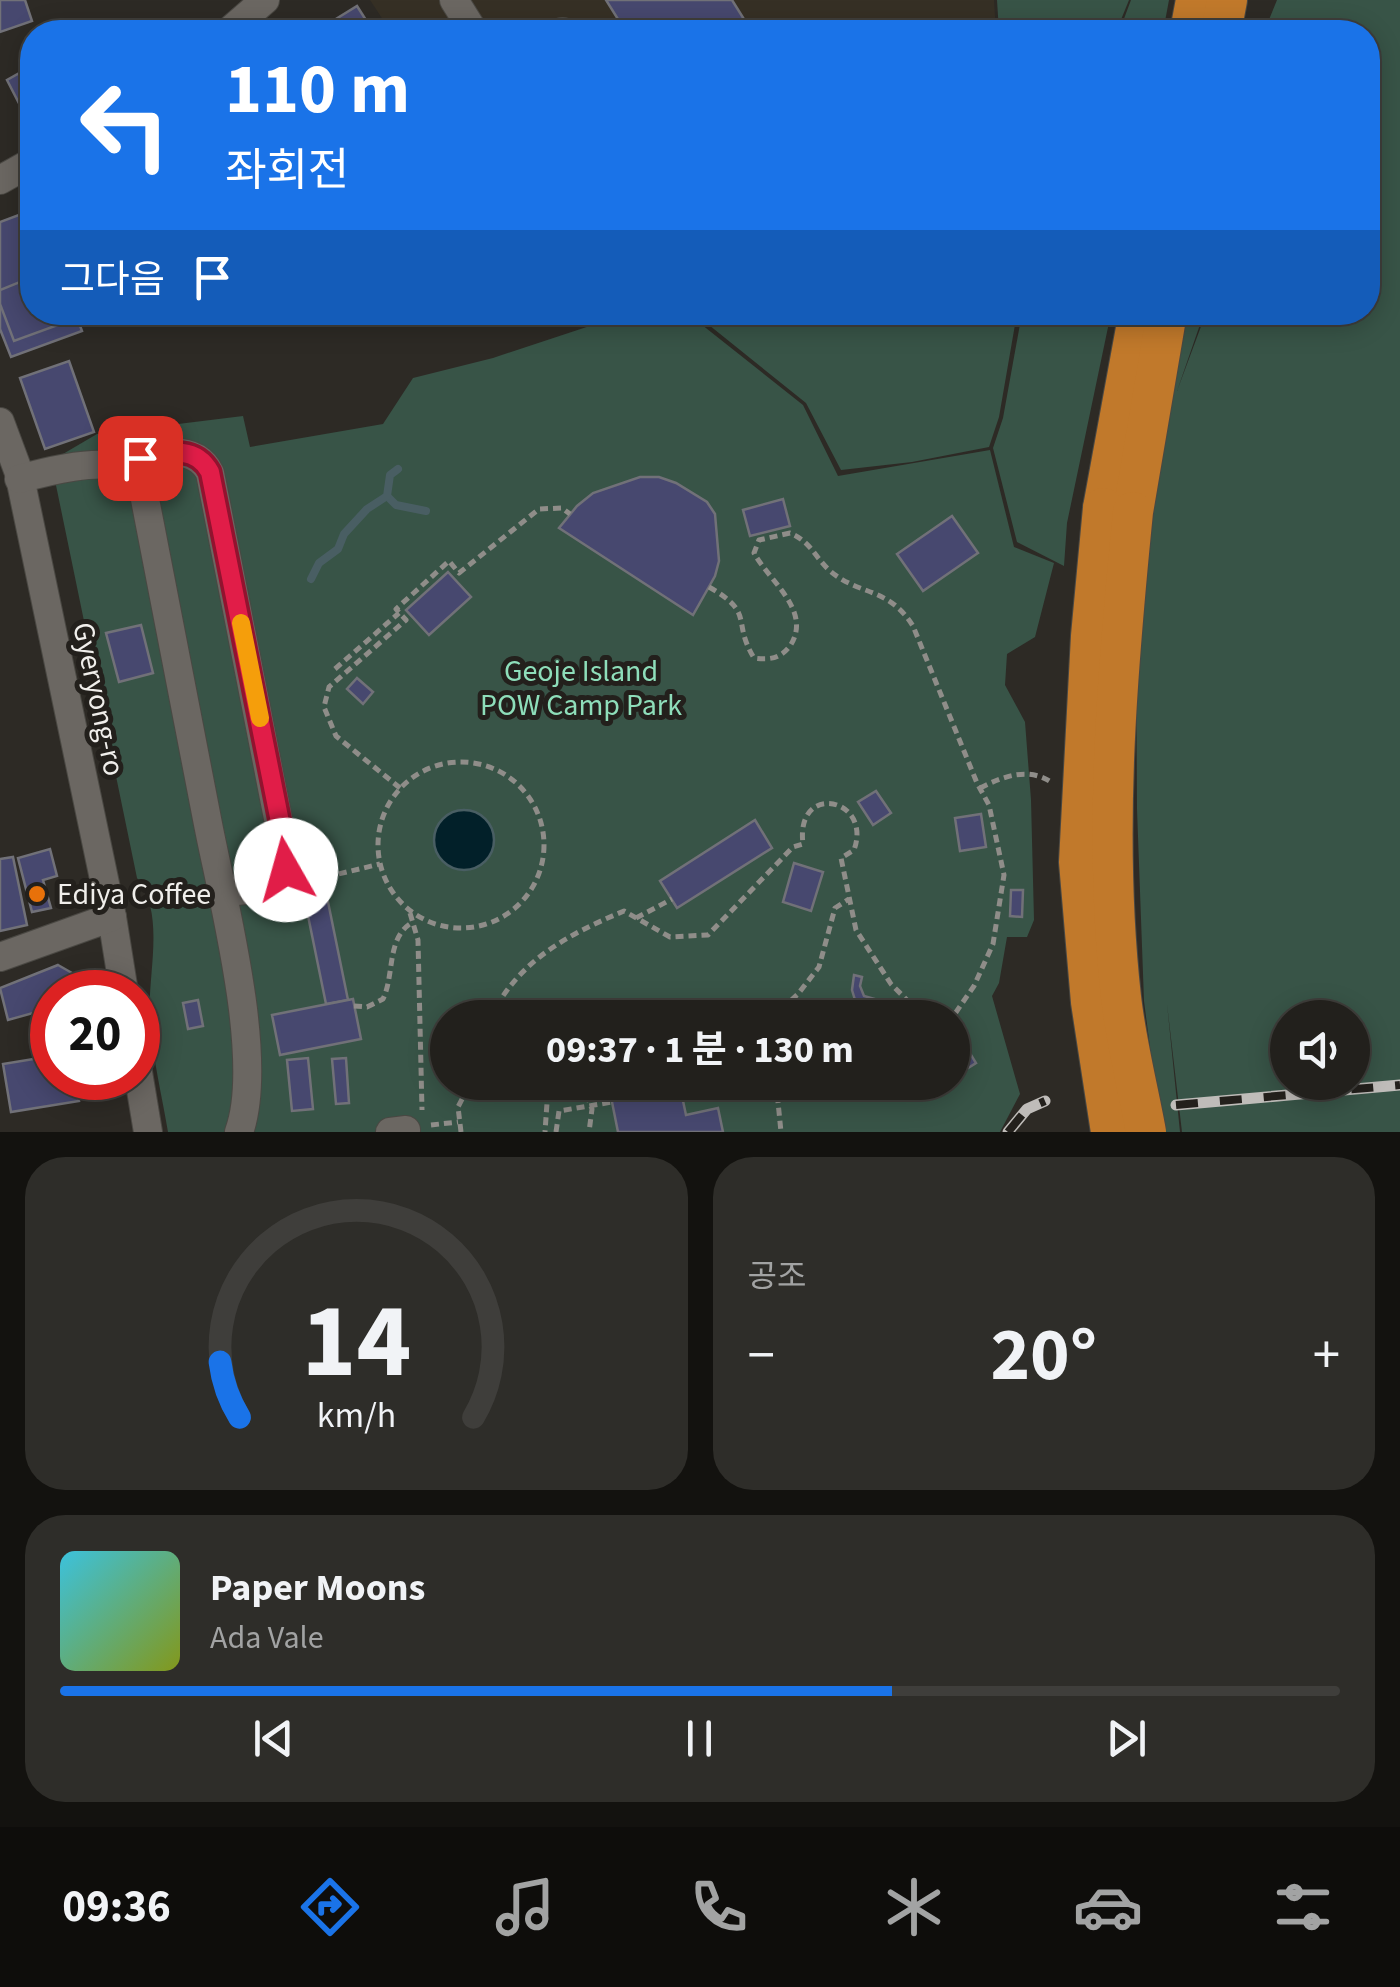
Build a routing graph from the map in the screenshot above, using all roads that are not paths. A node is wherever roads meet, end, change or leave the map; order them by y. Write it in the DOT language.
graph roads {
  1 [pos="266,0"];
  2 [pos="242,20"];
  3 [pos="1138,325"];
  4 [pos="1164,325"];
  5 [pos="0,422"];
  6 [pos="100,465"];
  7 [pos="20,479"];
  8 [pos="1118,510"];
  9 [pos="222,893"];
  10 [pos="112,917"];
  11 [pos="0,957"];
  12 [pos="120,970"];
  13 [pos="143,1100"];
  14 [pos="255,1129"];
  15 [pos="148,1132"];
  16 [pos="1110,1132"];
  17 [pos="1146,1132"];
  1 -- 2 [label="street"];
  3 -- 8 [label="highway"];
  4 -- 8 [label="highway"];
  5 -- 7 [label="street, Gyeryong-ro"];
  6 -- 7 [label="street"];
  6 -- 9 [label="street"];
  6 -- 9 [label="street"];
  7 -- 10 [label="street, Gyeryong-ro"];
  8 -- 16 [label="highway, bridge"];
  8 -- 17 [label="highway, bridge"];
  9 -- 14 [label="street"];
  10 -- 11 [label="street"];
  10 -- 12 [label="street, Gyeryong-ro"];
  13 -- 15 [label="street"];
}
